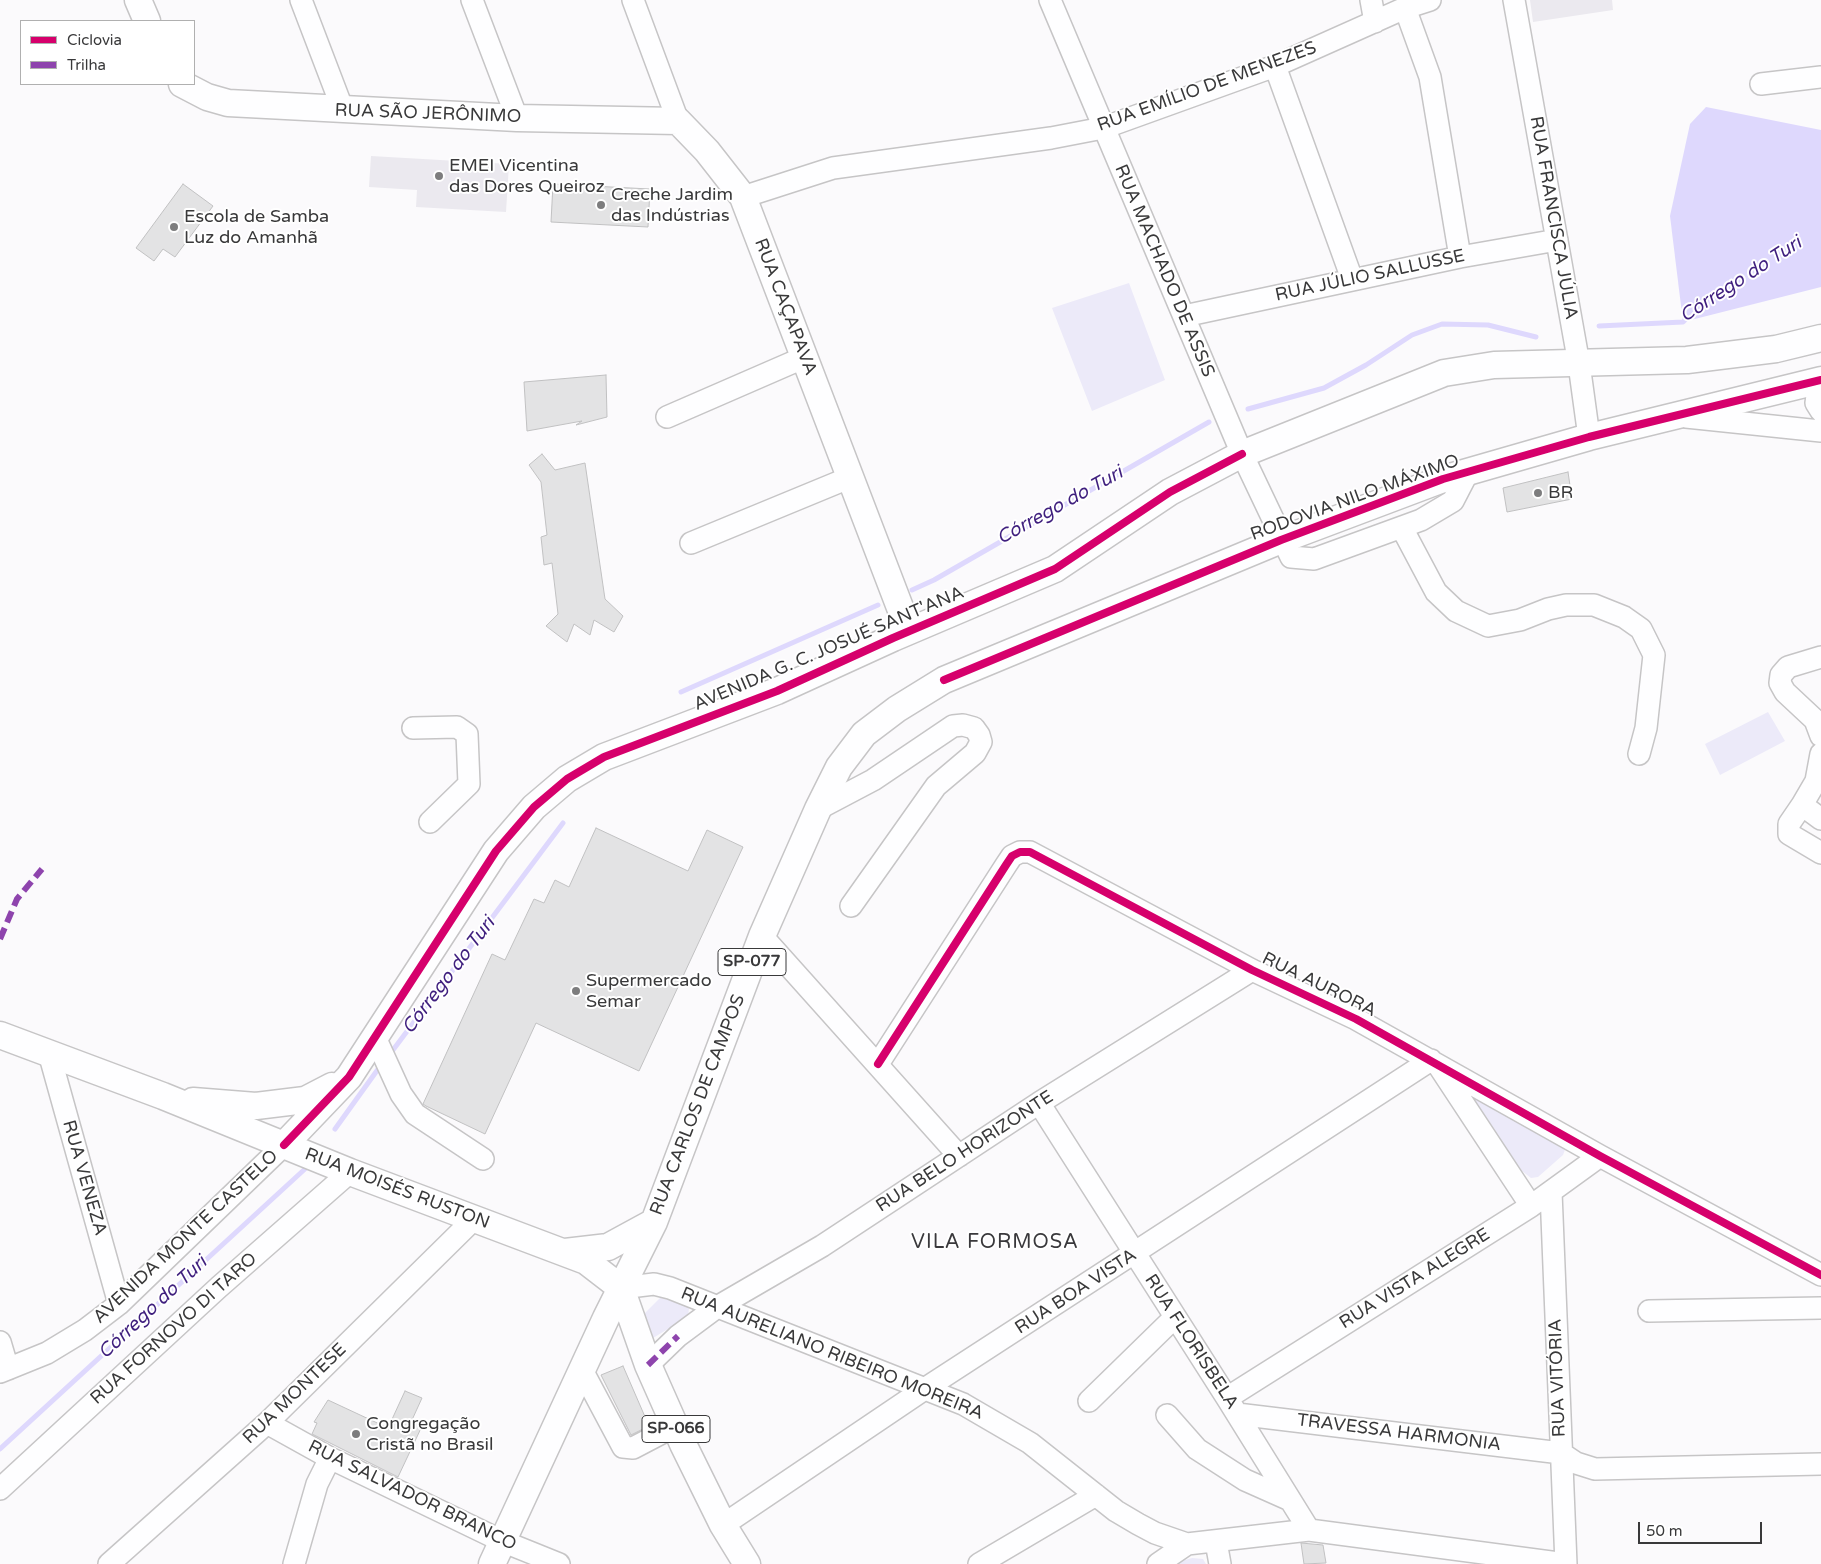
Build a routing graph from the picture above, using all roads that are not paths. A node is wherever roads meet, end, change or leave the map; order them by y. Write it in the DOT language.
graph roads {
  1 [pos="138,0"];
  2 [pos="301,0"];
  3 [pos="472,0"];
  4 [pos="633,0"];
  5 [pos="1050,0"];
  6 [pos="1371,0"];
  7 [pos="1430,0"];
  8 [pos="1514,0"];
  9 [pos="1405,8"];
  10 [pos="147,20"];
  11 [pos="1375,22"];
  12 [pos="1274,66"];
  13 [pos="1821,77"];
  14 [pos="1761,84"];
  15 [pos="184,85"];
  16 [pos="343,110"];
  17 [pos="517,118"];
  18 [pos="678,121"];
  19 [pos="1103,128"];
  20 [pos="743,197"];
  21 [pos="1557,240"];
  22 [pos="1460,257"];
  23 [pos="1352,279"];
  24 [pos="1184,316"];
  25 [pos="1821,338"];
  26 [pos="805,357"];
  27 [pos="1579,364"];
  28 [pos="1820,380"];
  29 [pos="1821,412"];
  30 [pos="1676,416"];
  31 [pos="667,417"];
  32 [pos="1821,431"];
  33 [pos="1589,437"];
  34 [pos="1242,454"];
  35 [pos="1468,472"];
  36 [pos="851,476"];
  37 [pos="1402,528"];
  38 [pos="1282,540"];
  39 [pos="691,543"];
  40 [pos="909,631"];
  41 [pos="1821,656"];
  42 [pos="944,680"];
  43 [pos="413,728"];
  44 [pos="1821,736"];
  45 [pos="1639,754"];
  46 [pos="1821,754"];
  47 [pos="1802,805"];
  48 [pos="818,809"];
  49 [pos="1821,819"];
  50 [pos="430,822"];
  51 [pos="1821,853"];
  52 [pos="851,906"];
  53 [pos="762,936"];
  54 [pos="1252,970"];
  55 [pos="0,1035"];
  56 [pos="379,1047"];
  57 [pos="49,1052"];
  58 [pos="1434,1062"];
  59 [pos="878,1064"];
  60 [pos="349,1077"];
  61 [pos="177,1103"];
  62 [pos="1039,1104"];
  63 [pos="284,1145"];
  64 [pos="959,1156"];
  65 [pos="1600,1156"];
  66 [pos="483,1159"];
  67 [pos="350,1172"];
  68 [pos="1551,1192"];
  69 [pos="1531,1206"];
  70 [pos="475,1218"];
  71 [pos="654,1222"];
  72 [pos="562,1252"];
  73 [pos="1135,1254"];
  74 [pos="1821,1275"];
  75 [pos="621,1288"];
  76 [pos="119,1304"];
  77 [pos="716,1307"];
  78 [pos="1821,1308"];
  79 [pos="1649,1311"];
  80 [pos="1174,1318"];
  81 [pos="0,1342"];
  82 [pos="648,1365"];
  83 [pos="582,1370"];
  84 [pos="4,1371"];
  85 [pos="926,1388"];
  86 [pos="1089,1401"];
  87 [pos="1232,1406"];
  88 [pos="1167,1415"];
  89 [pos="267,1423"];
  90 [pos="675,1426"];
  91 [pos="1561,1453"];
  92 [pos="330,1458"];
  93 [pos="1821,1464"];
  94 [pos="0,1489"];
  95 [pos="1096,1495"];
  96 [pos="1290,1500"];
  97 [pos="723,1525"];
  98 [pos="1309,1530"];
  99 [pos="1216,1542"];
  100 [pos="1187,1544"];
  101 [pos="497,1552"];
  102 [pos="110,1564"];
  103 [pos="294,1564"];
  104 [pos="559,1564"];
  105 [pos="746,1564"];
  106 [pos="979,1564"];
  107 [pos="1158,1564"];
  108 [pos="1220,1564"];
  109 [pos="1566,1564"];
  1 -- 10 [label="main road"];
  2 -- 16 [label="street"];
  3 -- 17 [label="street"];
  4 -- 18 [label="street, RUA CAÇAPAVA"];
  5 -- 19 [label="street, RUA MACHADO DE ASSIS"];
  6 -- 11 [label="street"];
  7 -- 9 [label="street, RUA EMÍLIO DE MENEZES"];
  8 -- 21 [label="street, RUA FRANCISCA JÚLIA"];
  9 -- 11 [label="street, RUA EMÍLIO DE MENEZES"];
  9 -- 22 [label="street"];
  11 -- 12 [label="street, RUA EMÍLIO DE MENEZES"];
  12 -- 19 [label="street, RUA EMÍLIO DE MENEZES"];
  12 -- 23 [label="street"];
  13 -- 14 [label="street"];
  15 -- 16 [label="main road, RUA SÃO JERÔNIMO"];
  16 -- 17 [label="main road, RUA SÃO JERÔNIMO"];
  17 -- 18 [label="main road, RUA SÃO JERÔNIMO"];
  18 -- 20 [label="main road, RUA CAÇAPAVA"];
  19 -- 20 [label="street, RUA EMÍLIO DE MENEZES"];
  19 -- 24 [label="street, RUA MACHADO DE ASSIS"];
  20 -- 26 [label="main road, RUA CAÇAPAVA"];
  21 -- 22 [label="street, RUA JÚLIO SALLUSSE"];
  21 -- 27 [label="street, RUA FRANCISCA JÚLIA"];
  22 -- 23 [label="street, RUA JÚLIO SALLUSSE"];
  23 -- 24 [label="street, RUA JÚLIO SALLUSSE"];
  24 -- 34 [label="street, RUA MACHADO DE ASSIS"];
  25 -- 27 [label="main road, AVENIDA G. C. JOSUÉ SANT'ANA"];
  26 -- 31 [label="street"];
  26 -- 36 [label="main road, RUA CAÇAPAVA"];
  27 -- 33 [label="street, RUA FRANCISCA JÚLIA"];
  27 -- 34 [label="main road, AVENIDA G. C. JOSUÉ SANT'ANA"];
  28 -- 29 [label="street"];
  28 -- 30 [label="main road, RODOVIA NILO MÁXIMO / SP-077"];
  30 -- 32 [label="street"];
  30 -- 33 [label="main road, RODOVIA NILO MÁXIMO / SP-077"];
  33 -- 35 [label="main road, RODOVIA NILO MÁXIMO / SP-077"];
  34 -- 38 [label="street, RUA MACHADO DE ASSIS"];
  34 -- 40 [label="main road, AVENIDA G. C. JOSUÉ SANT'ANA"];
  35 -- 37 [label="street"];
  35 -- 38 [label="main road, RODOVIA NILO MÁXIMO / SP-077"];
  36 -- 39 [label="street"];
  36 -- 40 [label="main road, RUA CAÇAPAVA"];
  37 -- 38 [label="street, RUA MACHADO DE ASSIS"];
  37 -- 45 [label="street"];
  38 -- 42 [label="main road, RODOVIA NILO MÁXIMO / SP-077"];
  40 -- 56 [label="main road, AVENIDA G. C. JOSUÉ SANT'ANA"];
  41 -- 44 [label="street"];
  42 -- 48 [label="main road, RUA CARLOS DE CAMPOS / SP-077"];
  43 -- 50 [label="street"];
  46 -- 47 [label="street"];
  47 -- 49 [label="street"];
  47 -- 51 [label="street"];
  48 -- 52 [label="street"];
  48 -- 53 [label="main road, RUA CARLOS DE CAMPOS / SP-077"];
  53 -- 59 [label="street"];
  53 -- 71 [label="main road, RUA CARLOS DE CAMPOS / SP-077"];
  54 -- 58 [label="street, RUA AURORA"];
  54 -- 59 [label="street, RUA AURORA"];
  54 -- 62 [label="street, RUA BELO HORIZONTE"];
  55 -- 57 [label="main road, RUA MOISÉS RUSTON"];
  56 -- 60 [label="main road, AVENIDA G. C. JOSUÉ SANT'ANA"];
  56 -- 66 [label="street"];
  57 -- 61 [label="main road, RUA MOISÉS RUSTON"];
  57 -- 76 [label="street, RUA VENEZA"];
  58 -- 65 [label="street, RUA AURORA"];
  58 -- 69 [label="street"];
  58 -- 73 [label="street, RUA BOA VISTA"];
  59 -- 64 [label="street"];
  60 -- 61 [label="main road"];
  60 -- 63 [label="main road, AVENIDA G. C. JOSUÉ SANT'ANA"];
  61 -- 63 [label="main road, RUA MOISÉS RUSTON"];
  62 -- 64 [label="street, RUA BELO HORIZONTE"];
  62 -- 73 [label="street, RUA FLORISBELA"];
  63 -- 67 [label="main road, RUA MOISÉS RUSTON"];
  63 -- 76 [label="street, AVENIDA MONTE CASTELO"];
  64 -- 77 [label="street, RUA BELO HORIZONTE"];
  65 -- 68 [label="street, RUA VISTA ALEGRE"];
  65 -- 74 [label="street, RUA AURORA"];
  67 -- 70 [label="main road, RUA MOISÉS RUSTON"];
  67 -- 94 [label="street, RUA FORNOVO DI TARO"];
  68 -- 69 [label="street, RUA VISTA ALEGRE"];
  68 -- 91 [label="street, RUA VITÓRIA"];
  69 -- 87 [label="street, RUA VISTA ALEGRE"];
  70 -- 72 [label="main road, RUA MOISÉS RUSTON"];
  70 -- 89 [label="street, RUA MONTESE"];
  71 -- 72 [label="main road"];
  71 -- 75 [label="main road, RUA CARLOS DE CAMPOS / SP-077"];
  72 -- 75 [label="main road, RUA MOISÉS RUSTON"];
  73 -- 80 [label="street, RUA FLORISBELA"];
  73 -- 85 [label="street, RUA BOA VISTA"];
  75 -- 77 [label="street, RUA AURELIANO RIBEIRO MOREIRA"];
  75 -- 82 [label="main road, SP-066"];
  75 -- 83 [label="main road, RUA CARLOS DE CAMPOS"];
  76 -- 84 [label="street, AVENIDA MONTE CASTELO"];
  77 -- 82 [label="street, RUA BELO HORIZONTE"];
  77 -- 85 [label="street, RUA AURELIANO RIBEIRO MOREIRA"];
  78 -- 79 [label="street"];
  80 -- 86 [label="street"];
  80 -- 87 [label="street, RUA FLORISBELA"];
  81 -- 84 [label="street"];
  82 -- 90 [label="main road, SP-066"];
  83 -- 90 [label="street"];
  83 -- 101 [label="main road, RUA CARLOS DE CAMPOS"];
  85 -- 95 [label="street, RUA AURELIANO RIBEIRO MOREIRA"];
  85 -- 97 [label="street, RUA BOA VISTA"];
  87 -- 91 [label="street, TRAVESSA HARMONIA"];
  87 -- 96 [label="street, RUA FLORISBELA"];
  88 -- 96 [label="street"];
  89 -- 92 [label="street, RUA SALVADOR BRANCO"];
  89 -- 102 [label="street, RUA MONTESE"];
  90 -- 97 [label="main road, SP-066"];
  91 -- 93 [label="street"];
  91 -- 109 [label="street, RUA VITÓRIA"];
  92 -- 101 [label="street, RUA SALVADOR BRANCO"];
  92 -- 103 [label="street"];
  95 -- 100 [label="street, RUA AURELIANO RIBEIRO MOREIRA"];
  95 -- 106 [label="street"];
  96 -- 98 [label="street, RUA FLORISBELA"];
  97 -- 105 [label="main road, SP-066"];
  98 -- 99 [label="street, RUA AURELIANO RIBEIRO MOREIRA"];
  98 -- 109 [label="street, RUA AURELIANO RIBEIRO MOREIRA"];
  99 -- 100 [label="street, RUA AURELIANO RIBEIRO MOREIRA"];
  99 -- 108 [label="street"];
  100 -- 107 [label="street"];
  101 -- 104 [label="street, RUA SALVADOR BRANCO"];
}
